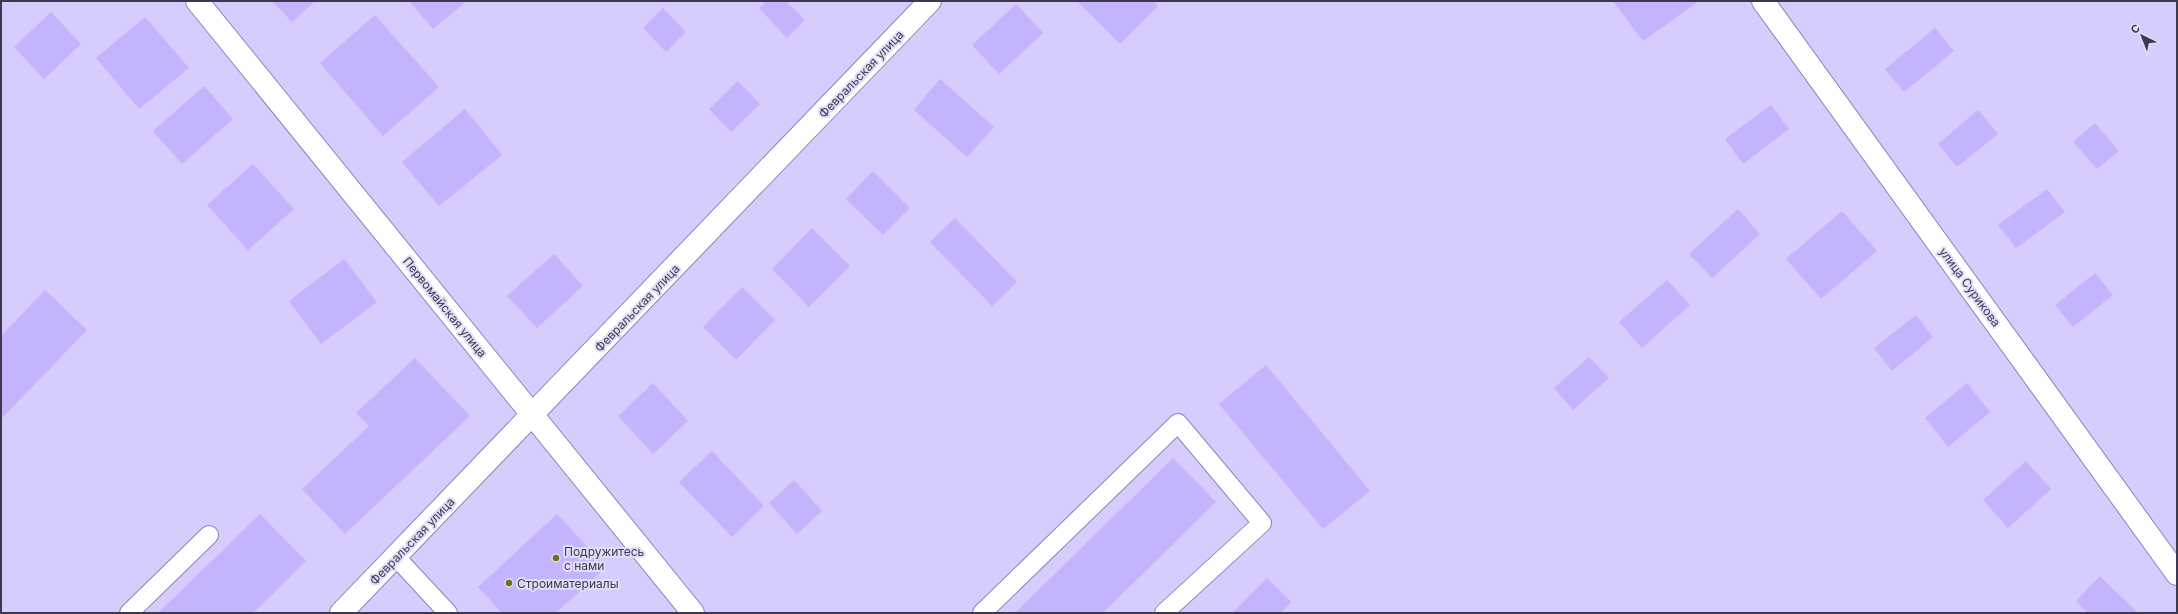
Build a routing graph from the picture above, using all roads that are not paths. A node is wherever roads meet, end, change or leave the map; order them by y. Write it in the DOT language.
graph roads {
  1 [pos="197,1"];
  2 [pos="930,1"];
  3 [pos="1763,1"];
  4 [pos="533,416"];
  5 [pos="209,535"];
  6 [pos="396,557"];
  7 [pos="2177,574"];
  8 [pos="129,613"];
  9 [pos="341,613"];
  10 [pos="448,613"];
  11 [pos="694,613"];
  12 [pos="982,613"];
  13 [pos="1164,613"];
  1 -- 4 [label="street, Первомайская улица"];
  2 -- 4 [label="street, Февральская улица"];
  3 -- 7 [label="street, улица Сурикова"];
  4 -- 6 [label="street, Февральская улица"];
  4 -- 11 [label="street, Первомайская улица"];
  5 -- 8 [label="lane"];
  6 -- 9 [label="street, Февральская улица"];
  6 -- 10 [label="lane"];
  12 -- 13 [label="lane"];
}
